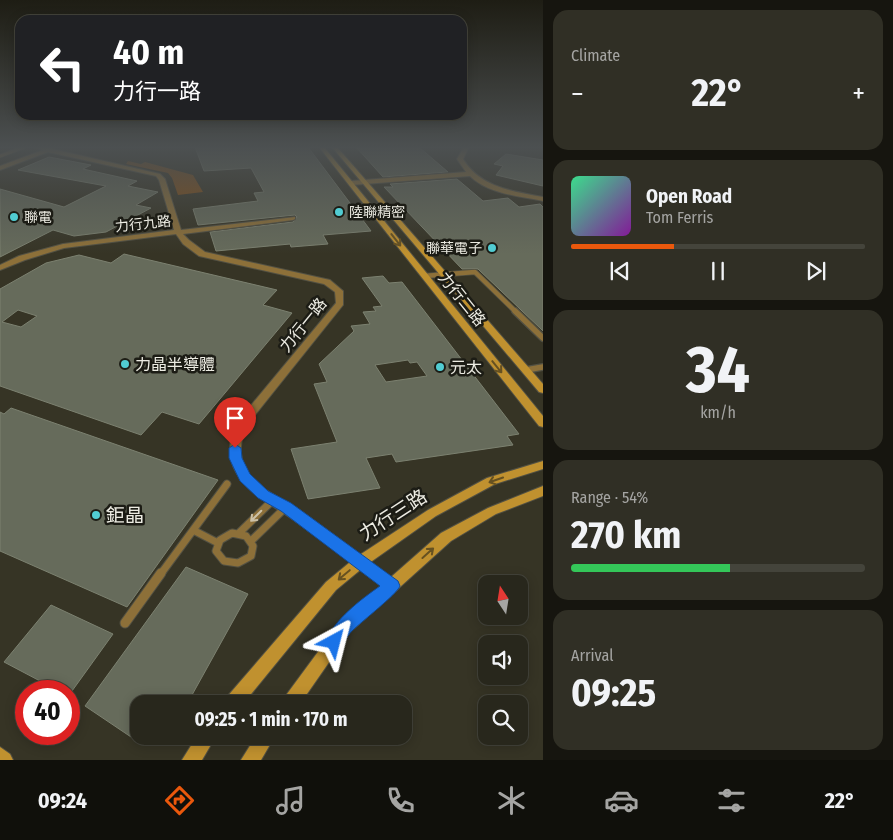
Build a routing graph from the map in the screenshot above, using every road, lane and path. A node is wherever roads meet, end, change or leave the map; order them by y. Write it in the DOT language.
graph roads {
  1 [pos="163,182"];
  2 [pos="358,182"];
  3 [pos="365,182"];
  4 [pos="481,182"];
  5 [pos="351,183"];
  6 [pos="543,199"];
  7 [pos="293,218"];
  8 [pos="178,232"];
  9 [pos="0,268"];
  10 [pos="443,275"];
  11 [pos="424,276"];
  12 [pos="543,338"];
  13 [pos="543,367"];
  14 [pos="526,370"];
  15 [pos="543,390"];
  16 [pos="543,423"];
  17 [pos="543,466"];
  18 [pos="227,484"];
  19 [pos="543,491"];
  20 [pos="272,500"];
  21 [pos="286,507"];
  22 [pos="194,530"];
  23 [pos="239,533"];
  24 [pos="252,540"];
  25 [pos="218,543"];
  26 [pos="360,562"];
  27 [pos="392,586"];
  28 [pos="125,623"];
  29 [pos="239,695"];
  30 [pos="296,695"];
  31 [pos="201,745"];
  32 [pos="261,745"];
  33 [pos="0,756"];
  34 [pos="4,760"];
  35 [pos="190,760"];
  36 [pos="250,760"];
  1 -- 8 [label="street"];
  2 -- 5 [label="street"];
  3 -- 10 [label="street, 力行二路"];
  4 -- 6 [label="street"];
  5 -- 11 [label="street, 力行二路, one-way"];
  7 -- 8 [label="street, 力行九路"];
  8 -- 9 [label="street, 力行九路"];
  8 -- 20 [label="street, 力行一路"];
  10 -- 11 [label="lane"];
  10 -- 12 [label="lane"];
  10 -- 14 [label="street, 力行二路"];
  11 -- 16 [label="street, 力行二路, one-way"];
  13 -- 14 [label="lane"];
  14 -- 15 [label="street, 力行二路"];
  17 -- 26 [label="street, 力行三路, one-way"];
  18 -- 22 [label="lane"];
  27 -- 19 [label="street, one-way"];
  20 -- 21 [label="street, 力行一路"];
  20 -- 23 [label="lane, one-way"];
  21 -- 24 [label="lane"];
  21 -- 26 [label="street, 力行一路"];
  22 -- 25 [label="lane"];
  22 -- 28 [label="lane"];
  23 -- 24 [label="lane"];
  23 -- 25 [label="lane"];
  24 -- 25 [label="lane"];
  26 -- 27 [label="street, 力行一路"];
  26 -- 29 [label="street, 力行三路, one-way"];
  27 -- 30 [label="street"];
  31 -- 35 [label="street"];
  32 -- 36 [label="street"];
  33 -- 34 [label="street"];
}
